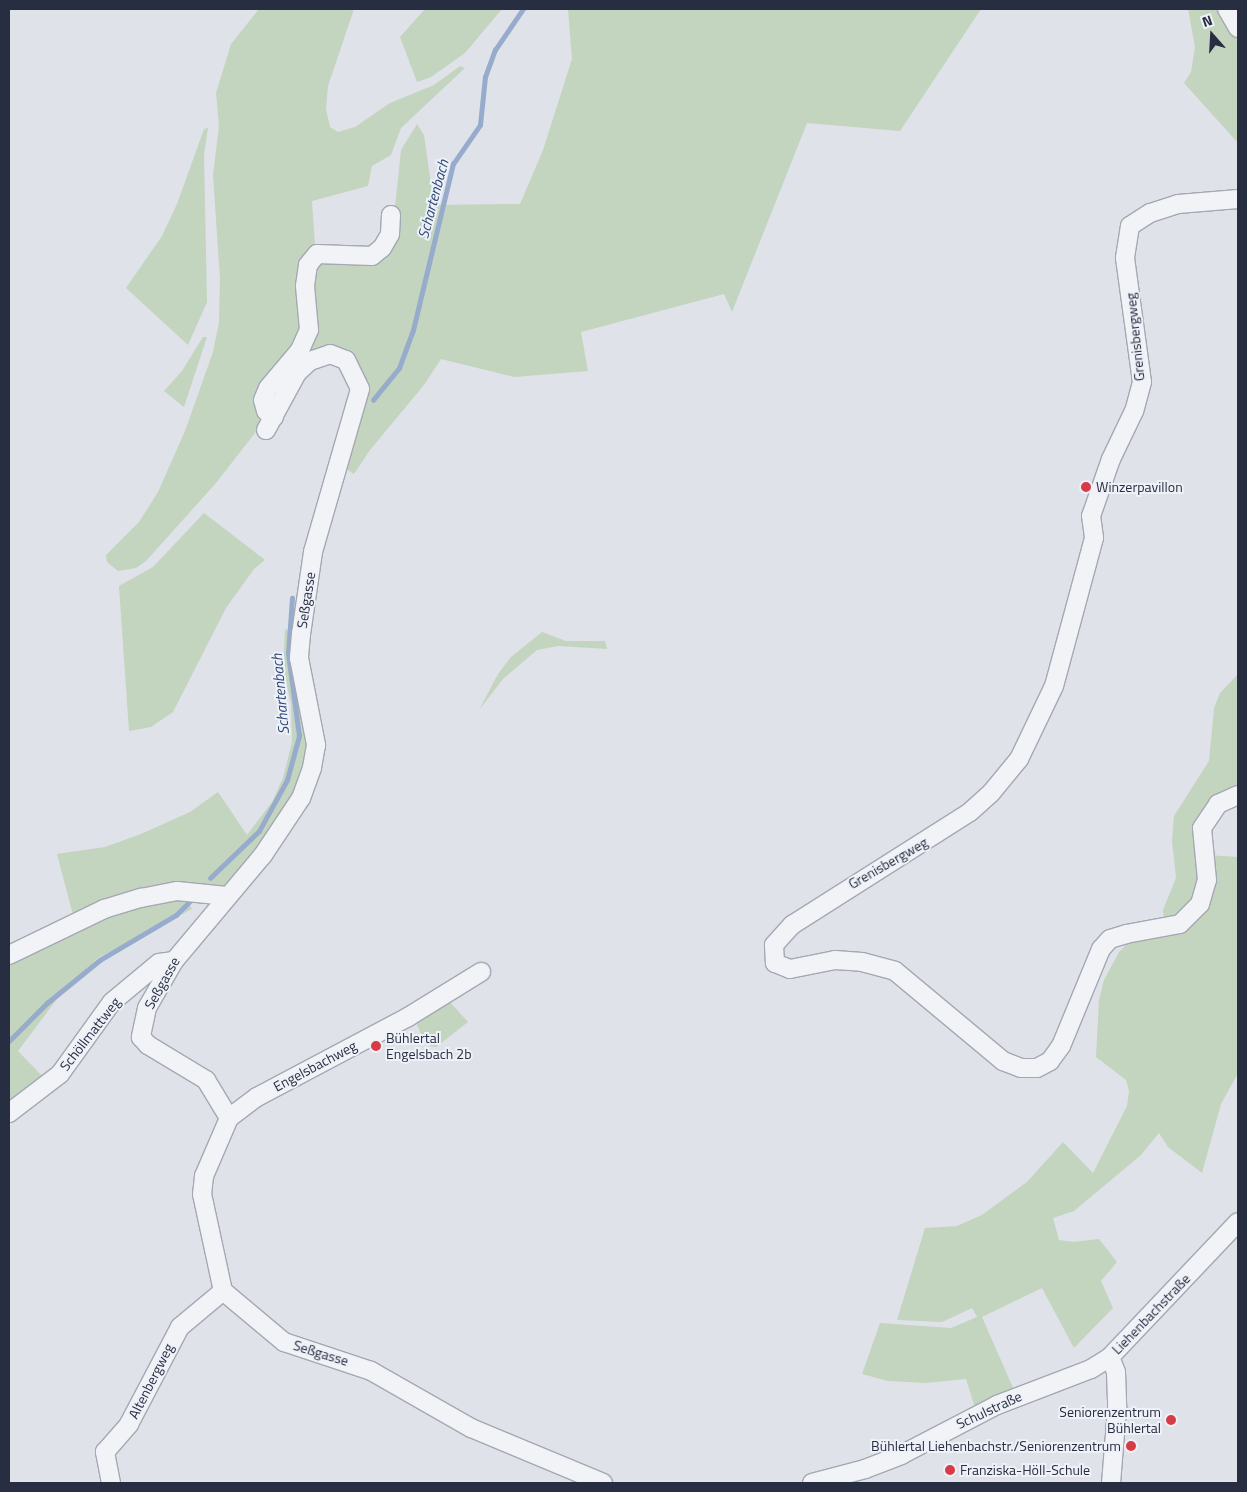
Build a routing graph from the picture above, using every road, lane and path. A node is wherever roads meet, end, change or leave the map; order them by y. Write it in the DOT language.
graph roads {
  1 [pos="1227,9"];
  2 [pos="1238,28"];
  3 [pos="1238,199"];
  4 [pos="391,215"];
  5 [pos="1238,795"];
  6 [pos="227,896"];
  7 [pos="9,955"];
  8 [pos="174,961"];
  9 [pos="481,972"];
  10 [pos="9,1113"];
  11 [pos="229,1118"];
  12 [pos="1238,1222"];
  13 [pos="223,1291"];
  14 [pos="1110,1357"];
  15 [pos="111,1483"];
  16 [pos="603,1483"];
  17 [pos="812,1483"];
  18 [pos="1111,1483"];
  1 -- 2 [label="street"];
  3 -- 5 [label="street, Grenisbergweg"];
  4 -- 6 [label="street, Seßgasse"];
  6 -- 7 [label="street"];
  6 -- 8 [label="street, Seßgasse"];
  8 -- 10 [label="street, Schöllmattweg"];
  8 -- 11 [label="street, Seßgasse"];
  9 -- 11 [label="street, Engelsbachweg"];
  11 -- 13 [label="street"];
  12 -- 14 [label="street, Liehenbachstraße"];
  13 -- 15 [label="street, Altenbergweg"];
  13 -- 16 [label="street, Seßgasse"];
  14 -- 17 [label="street, Schulstraße"];
  14 -- 18 [label="street, Liehenbachstraße"];
}
